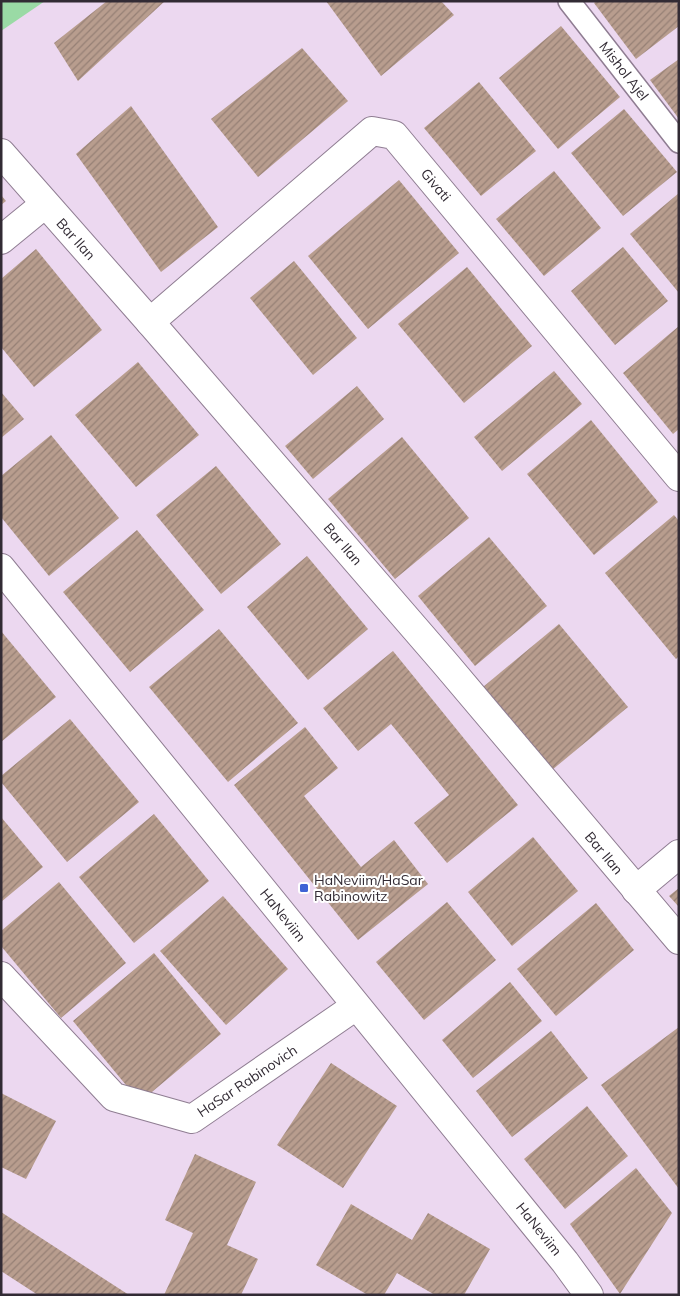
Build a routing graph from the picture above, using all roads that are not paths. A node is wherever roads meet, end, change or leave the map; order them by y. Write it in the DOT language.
graph roads {
  1 [pos="569,1"];
  2 [pos="679,142"];
  3 [pos="1,152"];
  4 [pos="45,204"];
  5 [pos="1,240"];
  6 [pos="150,322"];
  7 [pos="679,477"];
  8 [pos="1,568"];
  9 [pos="679,854"];
  10 [pos="636,890"];
  11 [pos="679,940"];
  12 [pos="1,976"];
  13 [pos="356,1006"];
  14 [pos="566,1262"];
  15 [pos="589,1295"];
  16 [pos="611,1295"];
  1 -- 2 [label="street, Mishol Ajel"];
  3 -- 4 [label="street, Bar Ilan"];
  4 -- 5 [label="street"];
  4 -- 6 [label="street, Bar Ilan"];
  6 -- 7 [label="street, Givati"];
  6 -- 10 [label="street, Bar Ilan"];
  8 -- 13 [label="street, HaNeviim"];
  9 -- 10 [label="street"];
  10 -- 11 [label="street, Bar Ilan"];
  12 -- 13 [label="street, HaSar Rabinovich"];
  13 -- 14 [label="street, HaNeviim"];
  14 -- 15 [label="street, HaNeviim"];
  14 -- 16 [label="street, HaNeviim"];
}
